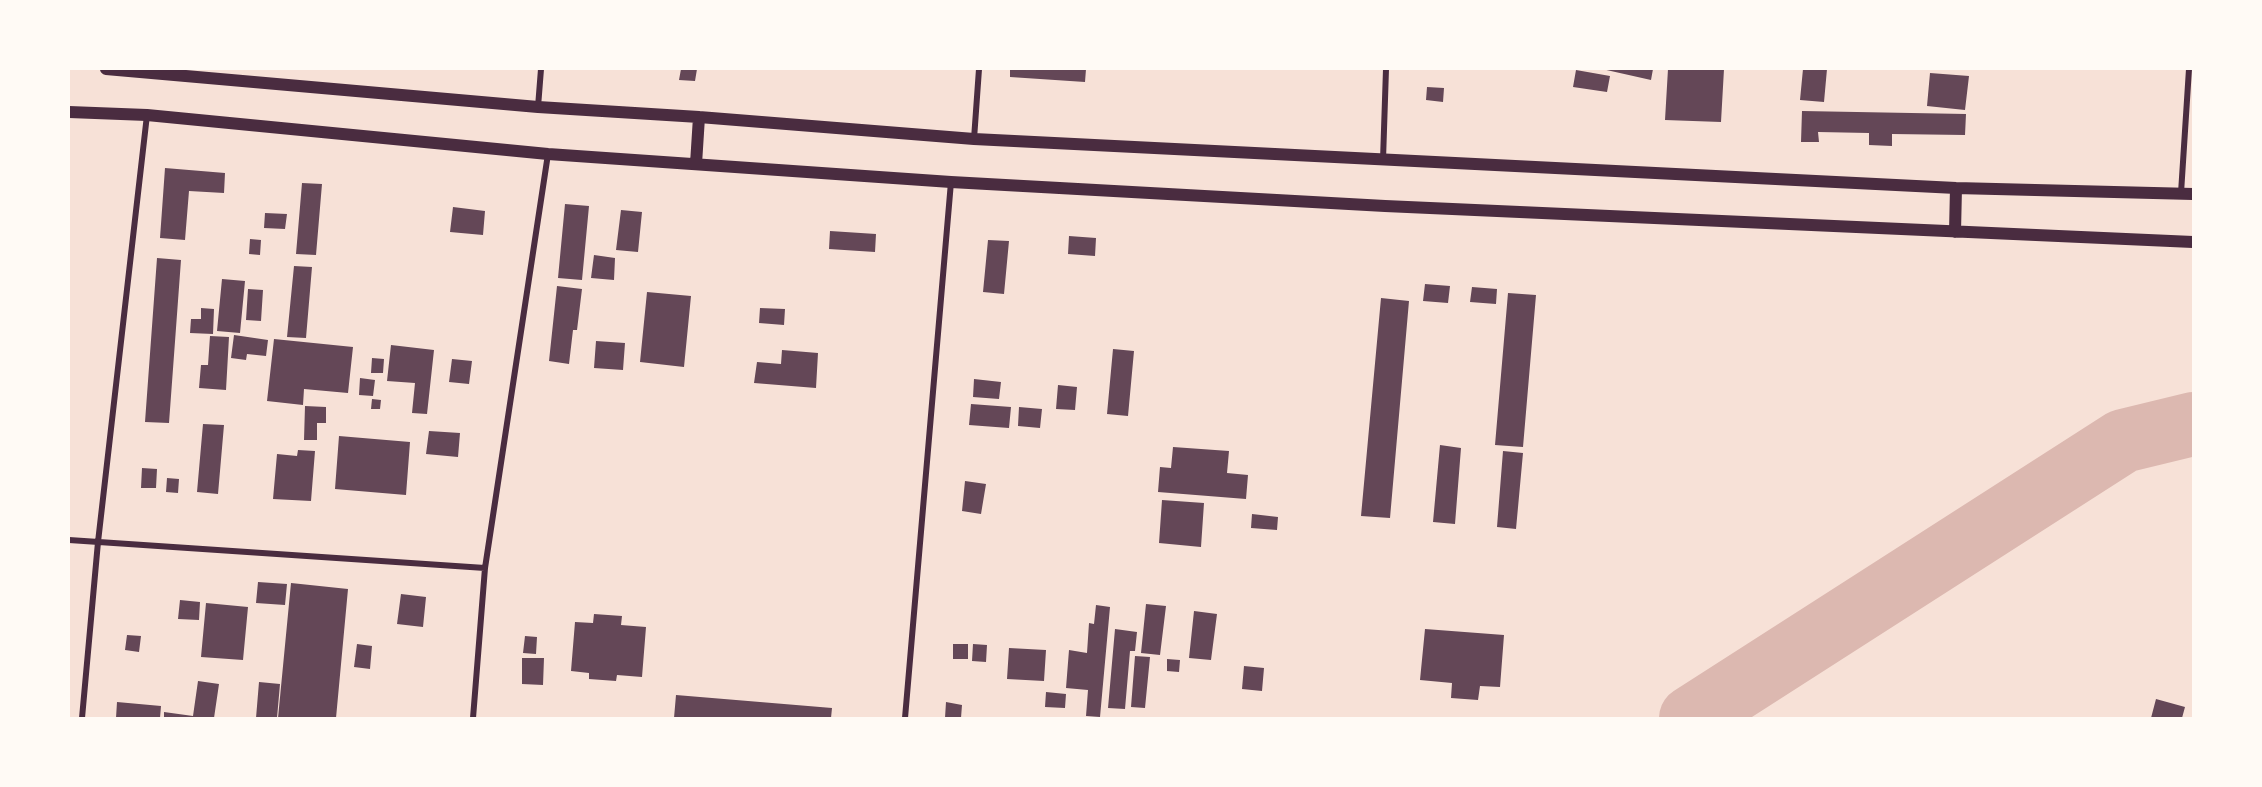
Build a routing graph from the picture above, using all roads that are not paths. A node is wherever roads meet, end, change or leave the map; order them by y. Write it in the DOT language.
graph roads {
  1 [pos="106,69"];
  2 [pos="117,69"];
  3 [pos="541,69"];
  4 [pos="979,69"];
  5 [pos="1386,69"];
  6 [pos="2189,69"];
  7 [pos="538,107"];
  8 [pos="69,112"];
  9 [pos="147,116"];
  10 [pos="699,117"];
  11 [pos="974,139"];
  12 [pos="548,154"];
  13 [pos="1383,160"];
  14 [pos="696,164"];
  15 [pos="951,182"];
  16 [pos="1956,188"];
  17 [pos="2187,194"];
  18 [pos="1955,232"];
  19 [pos="2193,242"];
  20 [pos="69,540"];
  21 [pos="98,542"];
  22 [pos="485,568"];
  23 [pos="82,718"];
  24 [pos="473,718"];
  25 [pos="905,718"];
  1 -- 2 [label="main road"];
  2 -- 7 [label="main road"];
  3 -- 7 [label="street"];
  4 -- 11 [label="street"];
  5 -- 13 [label="street"];
  6 -- 17 [label="street"];
  7 -- 10 [label="main road"];
  8 -- 9 [label="main road"];
  9 -- 12 [label="main road"];
  9 -- 21 [label="street"];
  10 -- 11 [label="main road"];
  10 -- 14 [label="main road"];
  11 -- 13 [label="main road"];
  12 -- 14 [label="main road"];
  12 -- 22 [label="street"];
  13 -- 16 [label="main road"];
  14 -- 15 [label="main road"];
  15 -- 18 [label="main road"];
  15 -- 25 [label="street"];
  16 -- 17 [label="main road"];
  16 -- 18 [label="main road"];
  18 -- 19 [label="main road"];
  20 -- 21 [label="street"];
  21 -- 22 [label="street"];
  21 -- 23 [label="street"];
  22 -- 24 [label="street"];
}
